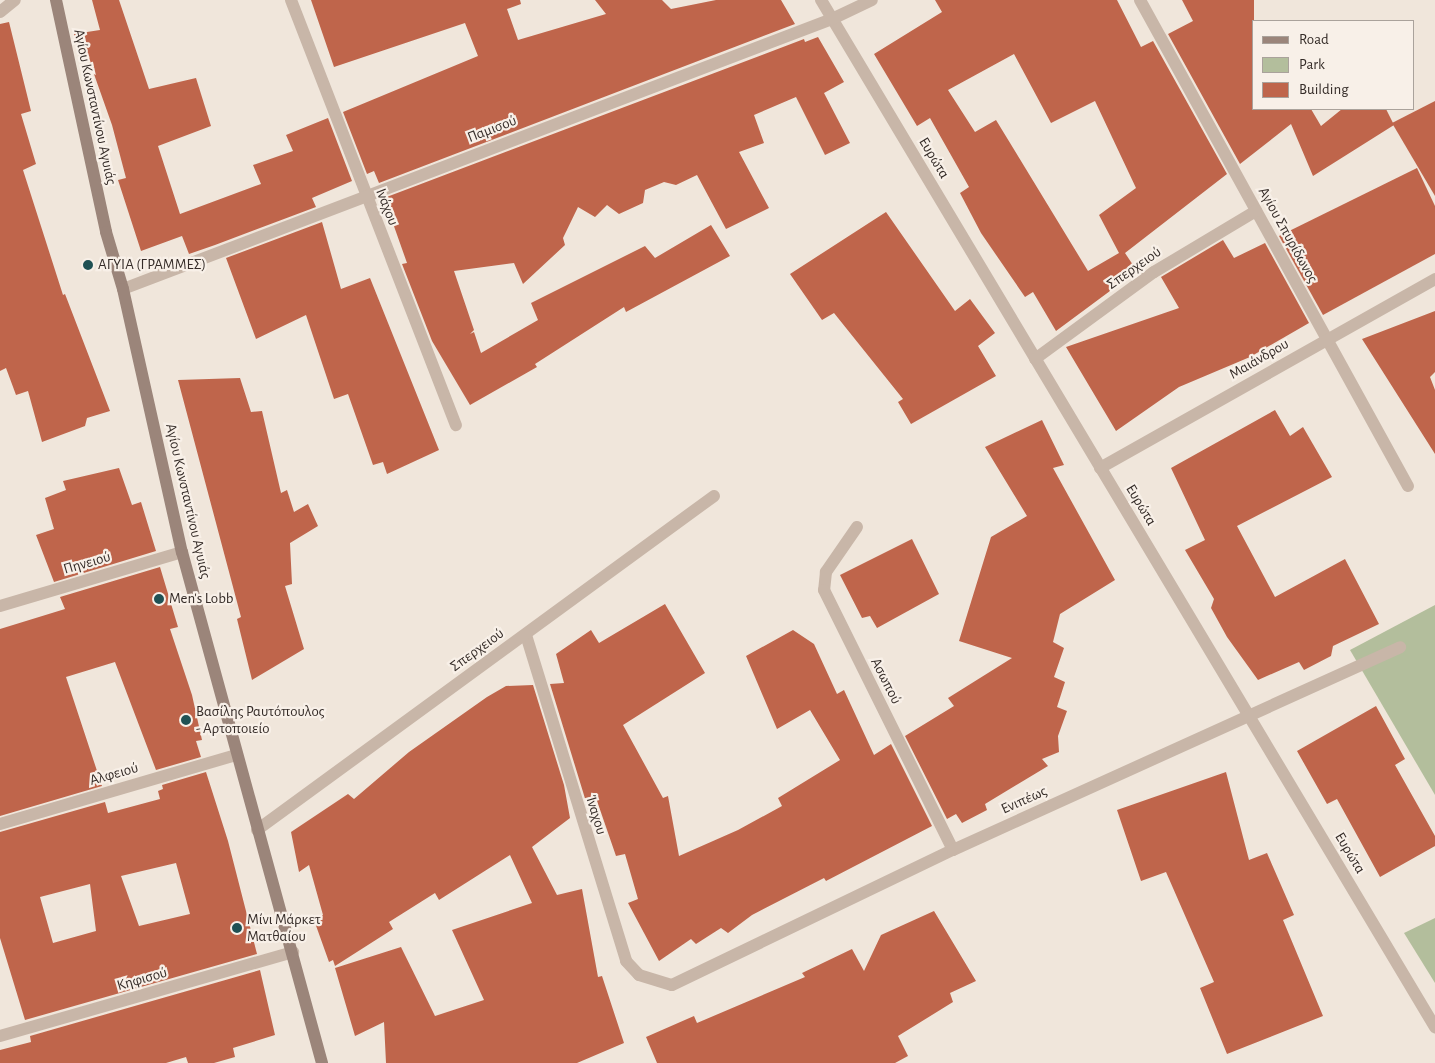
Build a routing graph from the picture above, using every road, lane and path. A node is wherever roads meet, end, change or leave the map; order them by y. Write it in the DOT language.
graph roads {
  1 [pos="15,0"];
  2 [pos="56,0"];
  3 [pos="291,0"];
  4 [pos="821,0"];
  5 [pos="872,0"];
  6 [pos="1140,0"];
  7 [pos="0,12"];
  8 [pos="832,19"];
  9 [pos="365,194"];
  10 [pos="1256,211"];
  11 [pos="1435,279"];
  12 [pos="123,289"];
  13 [pos="1327,339"];
  14 [pos="1035,359"];
  15 [pos="456,425"];
  16 [pos="1100,468"];
  17 [pos="1408,486"];
  18 [pos="714,496"];
  19 [pos="856,527"];
  20 [pos="182,552"];
  21 [pos="0,606"];
  22 [pos="526,635"];
  23 [pos="1400,647"];
  24 [pos="1250,717"];
  25 [pos="236,755"];
  26 [pos="0,824"];
  27 [pos="258,830"];
  28 [pos="953,850"];
  29 [pos="294,952"];
  30 [pos="663,985"];
  31 [pos="1435,1027"];
  32 [pos="0,1036"];
  33 [pos="322,1063"];
  1 -- 7 [label="street"];
  2 -- 12 [label="main road, Αγίου Κωνσταντίνου Αγυιάς"];
  3 -- 9 [label="street, Ινάχου"];
  4 -- 8 [label="street, Ευρώτα"];
  5 -- 8 [label="street, Παμισού"];
  6 -- 10 [label="street, Αγίου Σπυρίδωνος"];
  8 -- 9 [label="street, Παμισού"];
  8 -- 14 [label="street, Ευρώτα"];
  9 -- 12 [label="street, Παμισού"];
  9 -- 15 [label="street, Ινάχου"];
  10 -- 13 [label="street, Αγίου Σπυρίδωνος"];
  10 -- 14 [label="street, Σπερχειού"];
  11 -- 13 [label="street, Μαιάνδρου"];
  12 -- 20 [label="main road, Αγίου Κωνσταντίνου Αγυιάς"];
  13 -- 16 [label="street, Μαιάνδρου"];
  13 -- 17 [label="street, Αγίου Σπυρίδωνος"];
  14 -- 16 [label="street, Ευρώτα"];
  16 -- 24 [label="street, Ευρώτα"];
  18 -- 22 [label="street, Σπερχειού"];
  19 -- 28 [label="street, Ασωπού"];
  20 -- 21 [label="street, Πηνειού"];
  20 -- 25 [label="main road, Αγίου Κωνσταντίνου Αγυιάς"];
  22 -- 27 [label="street, Σπερχειού"];
  22 -- 30 [label="street, Ίναχου"];
  23 -- 24 [label="street, Ενιπέως"];
  24 -- 28 [label="street, Ενιπέως"];
  24 -- 31 [label="street, Ευρώτα"];
  25 -- 26 [label="street, Αλφειού"];
  25 -- 27 [label="main road, Αγίου Κωνσταντίνου Αγυιάς"];
  27 -- 29 [label="main road, Αγίου Κωνσταντίνου Αγυιάς"];
  28 -- 30 [label="street, Ενιπέως"];
  29 -- 32 [label="street, Κηφισού"];
  29 -- 33 [label="main road, Αγίου Κωνσταντίνου Αγυιάς"];
}
